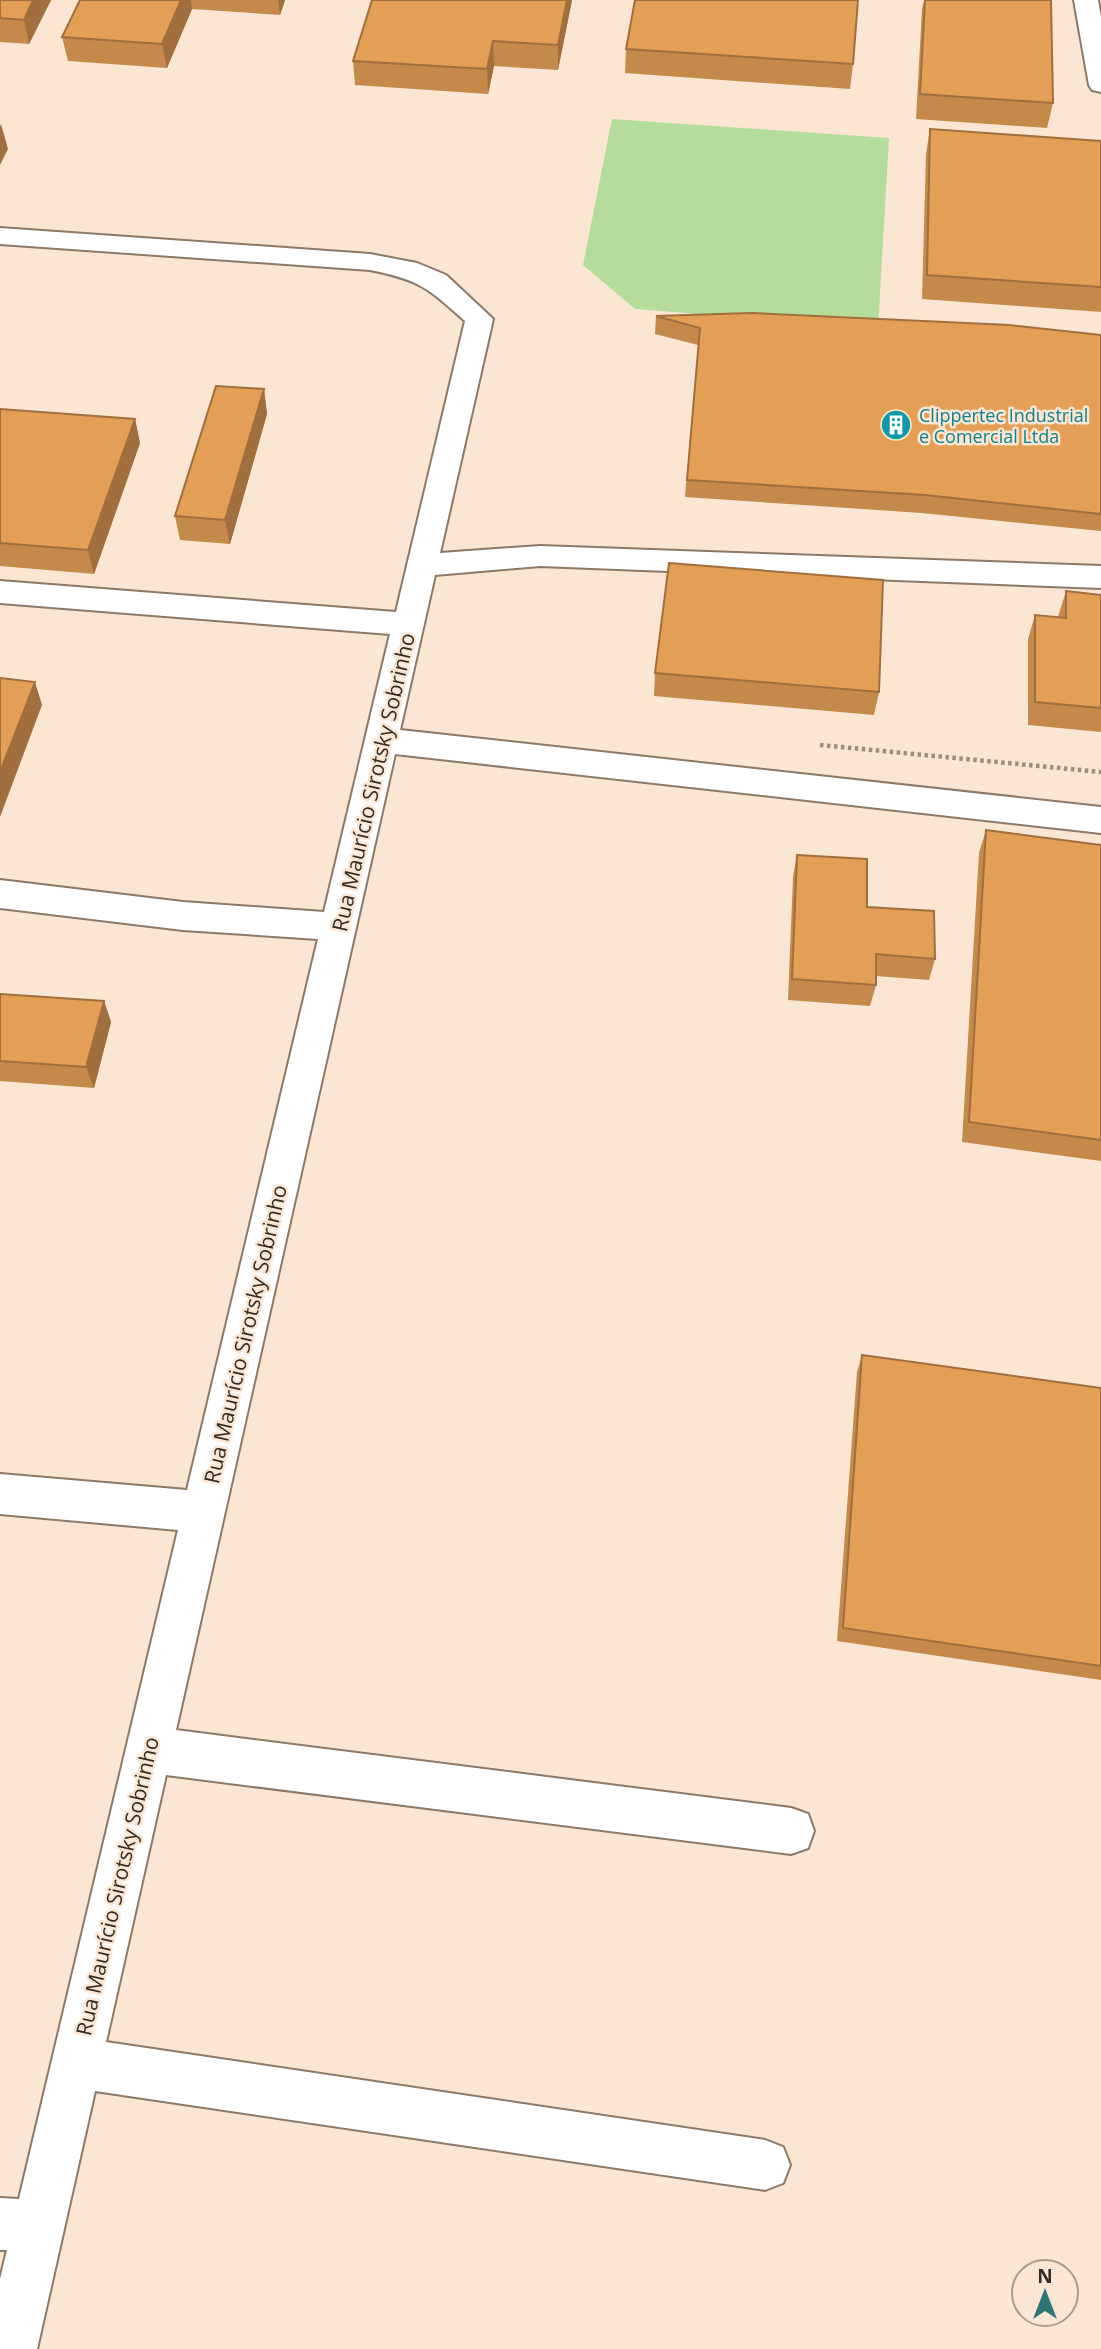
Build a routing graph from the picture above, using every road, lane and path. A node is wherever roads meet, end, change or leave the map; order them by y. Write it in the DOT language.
graph roads {
  1 [pos="1086,0"];
  2 [pos="1101,85"];
  3 [pos="0,236"];
  4 [pos="423,565"];
  5 [pos="1101,577"];
  6 [pos="0,593"];
  7 [pos="410,624"];
  8 [pos="383,741"];
  9 [pos="1101,820"];
  10 [pos="0,894"];
  11 [pos="340,927"];
  12 [pos="0,1494"];
  13 [pos="204,1512"];
  14 [pos="149,1750"];
  15 [pos="790,1831"];
  16 [pos="76,2063"];
  17 [pos="765,2165"];
  18 [pos="19,2225"];
  19 [pos="10,2349"];
  1 -- 2 [label="street"];
  3 -- 4 [label="street, Rua Maurício Sirotsky Sobrinho"];
  4 -- 5 [label="street"];
  4 -- 7 [label="street, Rua Maurício Sirotsky Sobrinho"];
  6 -- 7 [label="street"];
  7 -- 8 [label="street, Rua Maurício Sirotsky Sobrinho"];
  8 -- 9 [label="street"];
  8 -- 11 [label="street, Rua Maurício Sirotsky Sobrinho"];
  10 -- 11 [label="street"];
  11 -- 13 [label="street, Rua Maurício Sirotsky Sobrinho"];
  12 -- 13 [label="street"];
  13 -- 14 [label="street, Rua Maurício Sirotsky Sobrinho"];
  14 -- 15 [label="street"];
  14 -- 16 [label="street, Rua Maurício Sirotsky Sobrinho"];
  16 -- 17 [label="street"];
  16 -- 18 [label="street, Rua Maurício Sirotsky Sobrinho"];
  18 -- 19 [label="street, Rua Maurício Sirotsky Sobrinho"];
}
